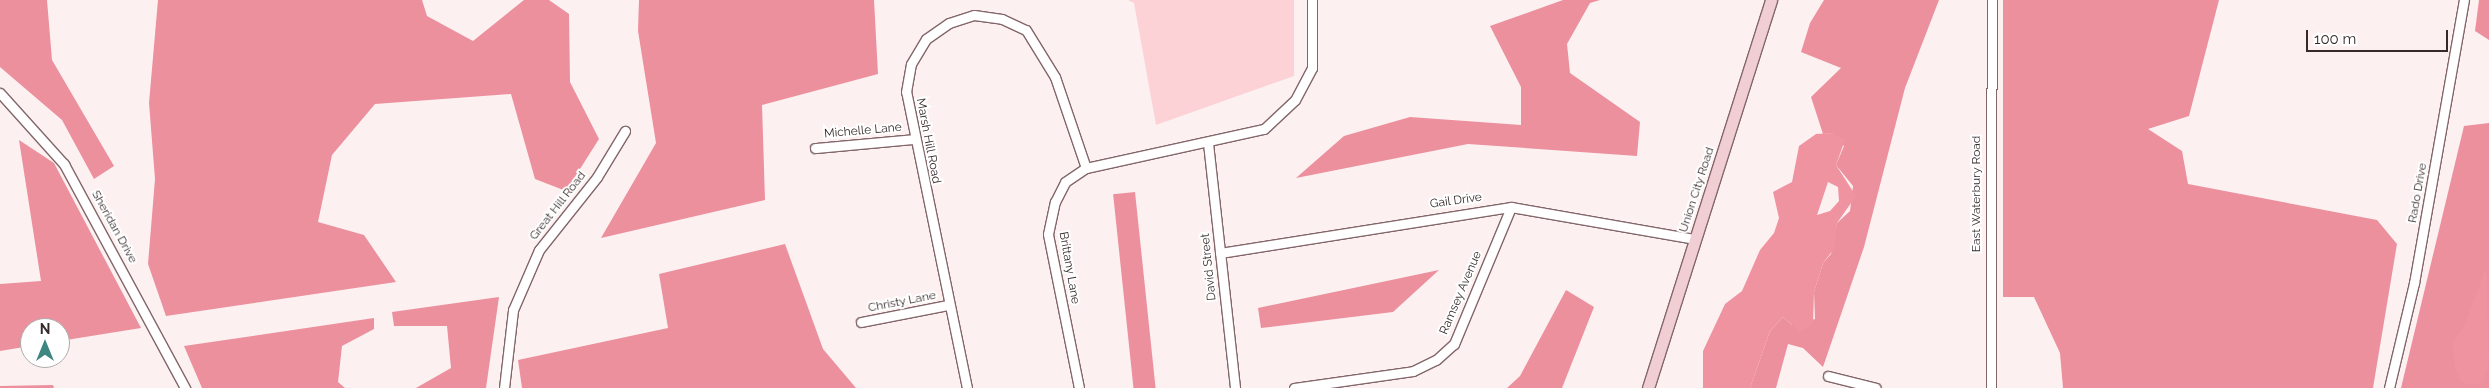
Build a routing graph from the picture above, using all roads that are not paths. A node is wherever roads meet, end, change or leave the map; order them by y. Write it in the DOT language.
graph roads {
  1 [pos="1312,0"];
  2 [pos="1771,0"];
  3 [pos="1992,0"];
  4 [pos="2464,0"];
  5 [pos="0,93"];
  6 [pos="625,131"];
  7 [pos="914,139"];
  8 [pos="1208,143"];
  9 [pos="815,148"];
  10 [pos="1086,168"];
  11 [pos="1511,207"];
  12 [pos="1695,239"];
  13 [pos="1220,253"];
  14 [pos="948,306"];
  15 [pos="861,322"];
  16 [pos="1828,376"];
  17 [pos="185,388"];
  18 [pos="504,388"];
  19 [pos="967,388"];
  20 [pos="1079,388"];
  21 [pos="1235,388"];
  22 [pos="1294,388"];
  23 [pos="1648,388"];
  24 [pos="1876,388"];
  25 [pos="1991,388"];
  26 [pos="2388,388"];
  1 -- 8 [label="street, Brittany Lane"];
  2 -- 12 [label="main road, Union City Road"];
  3 -- 25 [label="street, East Waterbury Road"];
  4 -- 26 [label="street, Rado Drive"];
  5 -- 17 [label="street, Sheridan Drive"];
  6 -- 18 [label="street, Great Hill Road"];
  7 -- 9 [label="street, Michelle Lane"];
  7 -- 10 [label="street, Marsh Hill Road"];
  7 -- 14 [label="street, Marsh Hill Road"];
  8 -- 10 [label="street, Brittany Lane"];
  8 -- 13 [label="street, David Street"];
  10 -- 20 [label="street, Brittany Lane"];
  11 -- 12 [label="street, Gail Drive"];
  11 -- 13 [label="street, Gail Drive"];
  11 -- 22 [label="street, Ramsey Avenue"];
  12 -- 23 [label="main road, Union City Road"];
  13 -- 21 [label="street, David Street"];
  14 -- 15 [label="street, Christy Lane"];
  14 -- 19 [label="street, Marsh Hill Road"];
  16 -- 24 [label="street"];
}
